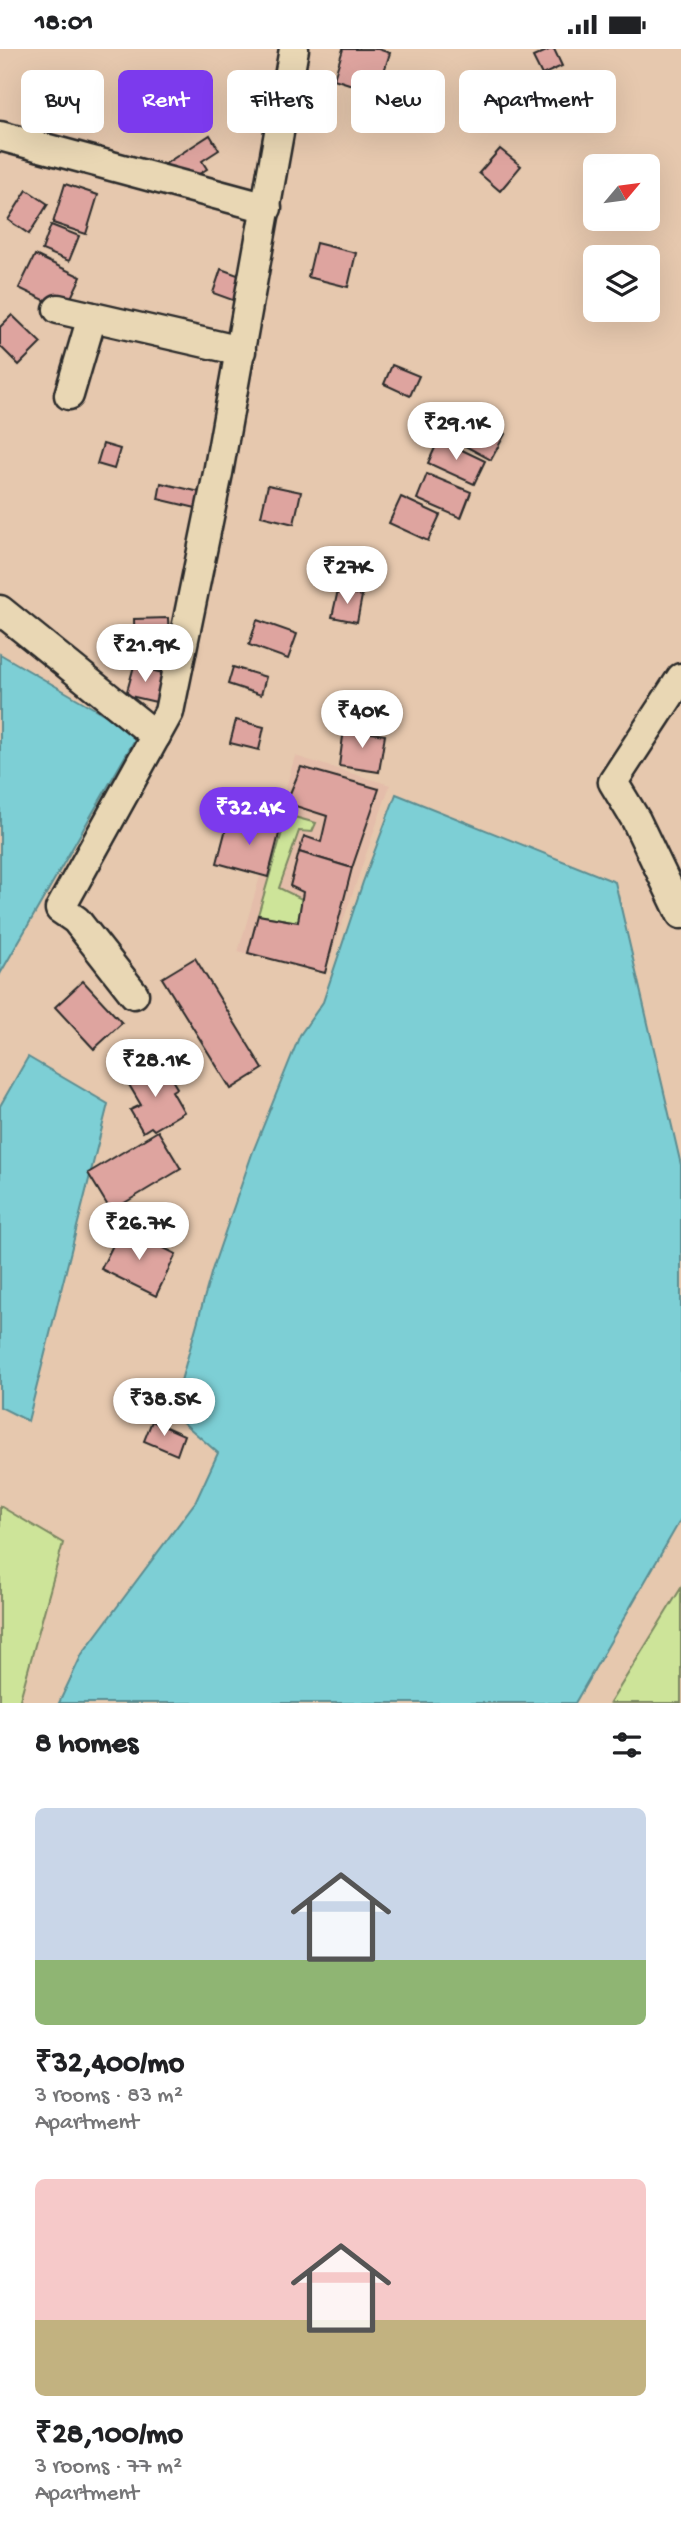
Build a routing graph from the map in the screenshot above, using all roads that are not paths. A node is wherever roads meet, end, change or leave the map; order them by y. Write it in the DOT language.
graph roads {
  1 [pos="294,49"];
  2 [pos="0,136"];
  3 [pos="267,208"];
  4 [pos="58,309"];
  5 [pos="92,317"];
  6 [pos="241,351"];
  7 [pos="69,395"];
  8 [pos="0,610"];
  9 [pos="681,678"];
  10 [pos="156,736"];
  11 [pos="681,914"];
  12 [pos="134,993"];
  1 -- 3 [label="street"];
  2 -- 3 [label="street"];
  3 -- 6 [label="street"];
  4 -- 5 [label="street"];
  5 -- 6 [label="street"];
  5 -- 7 [label="street"];
  6 -- 10 [label="street"];
  8 -- 10 [label="street"];
  9 -- 11 [label="street"];
  10 -- 12 [label="street"];
}
